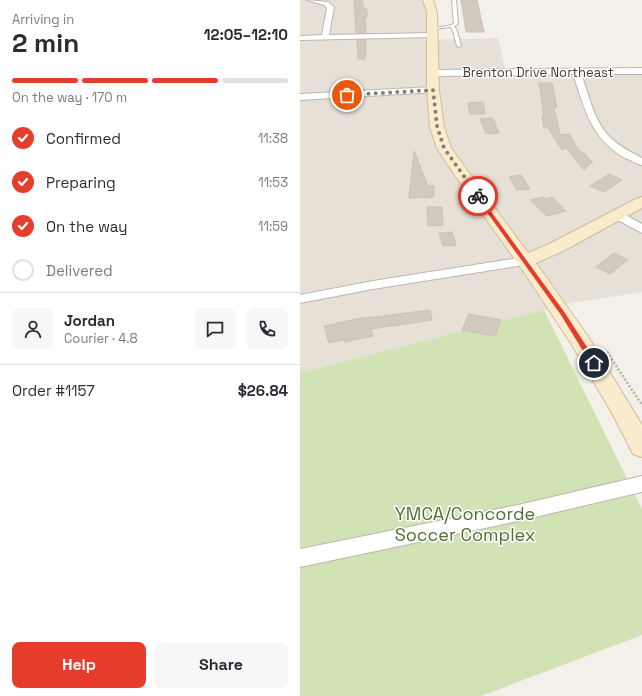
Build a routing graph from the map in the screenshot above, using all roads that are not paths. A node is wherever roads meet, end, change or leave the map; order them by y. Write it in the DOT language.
graph roads {
  1 [pos="310,0"];
  2 [pos="428,0"];
  3 [pos="454,0"];
  4 [pos="452,26"];
  5 [pos="433,31"];
  6 [pos="300,38"];
  7 [pos="326,38"];
  8 [pos="458,46"];
  9 [pos="642,71"];
  10 [pos="576,72"];
  11 [pos="433,73"];
  12 [pos="433,90"];
  13 [pos="300,97"];
  14 [pos="642,162"];
  15 [pos="642,202"];
  16 [pos="618,215"];
  17 [pos="642,229"];
  18 [pos="525,260"];
  19 [pos="300,299"];
  20 [pos="642,447"];
  21 [pos="642,484"];
  22 [pos="300,558"];
  1 -- 7 [label="street"];
  2 -- 5 [label="main road"];
  3 -- 4 [label="lane"];
  4 -- 5 [label="lane"];
  4 -- 8 [label="lane"];
  5 -- 7 [label="street"];
  5 -- 11 [label="main road"];
  6 -- 7 [label="street"];
  9 -- 10 [label="street, Brenton Drive Northeast"];
  10 -- 11 [label="street, Brenton Drive Northeast"];
  10 -- 14 [label="street"];
  11 -- 12 [label="main road"];
  12 -- 13 [label="street"];
  12 -- 18 [label="main road"];
  15 -- 16 [label="main road"];
  16 -- 17 [label="street"];
  16 -- 18 [label="main road"];
  18 -- 19 [label="street"];
  18 -- 20 [label="main road"];
  21 -- 22 [label="street"];
}
